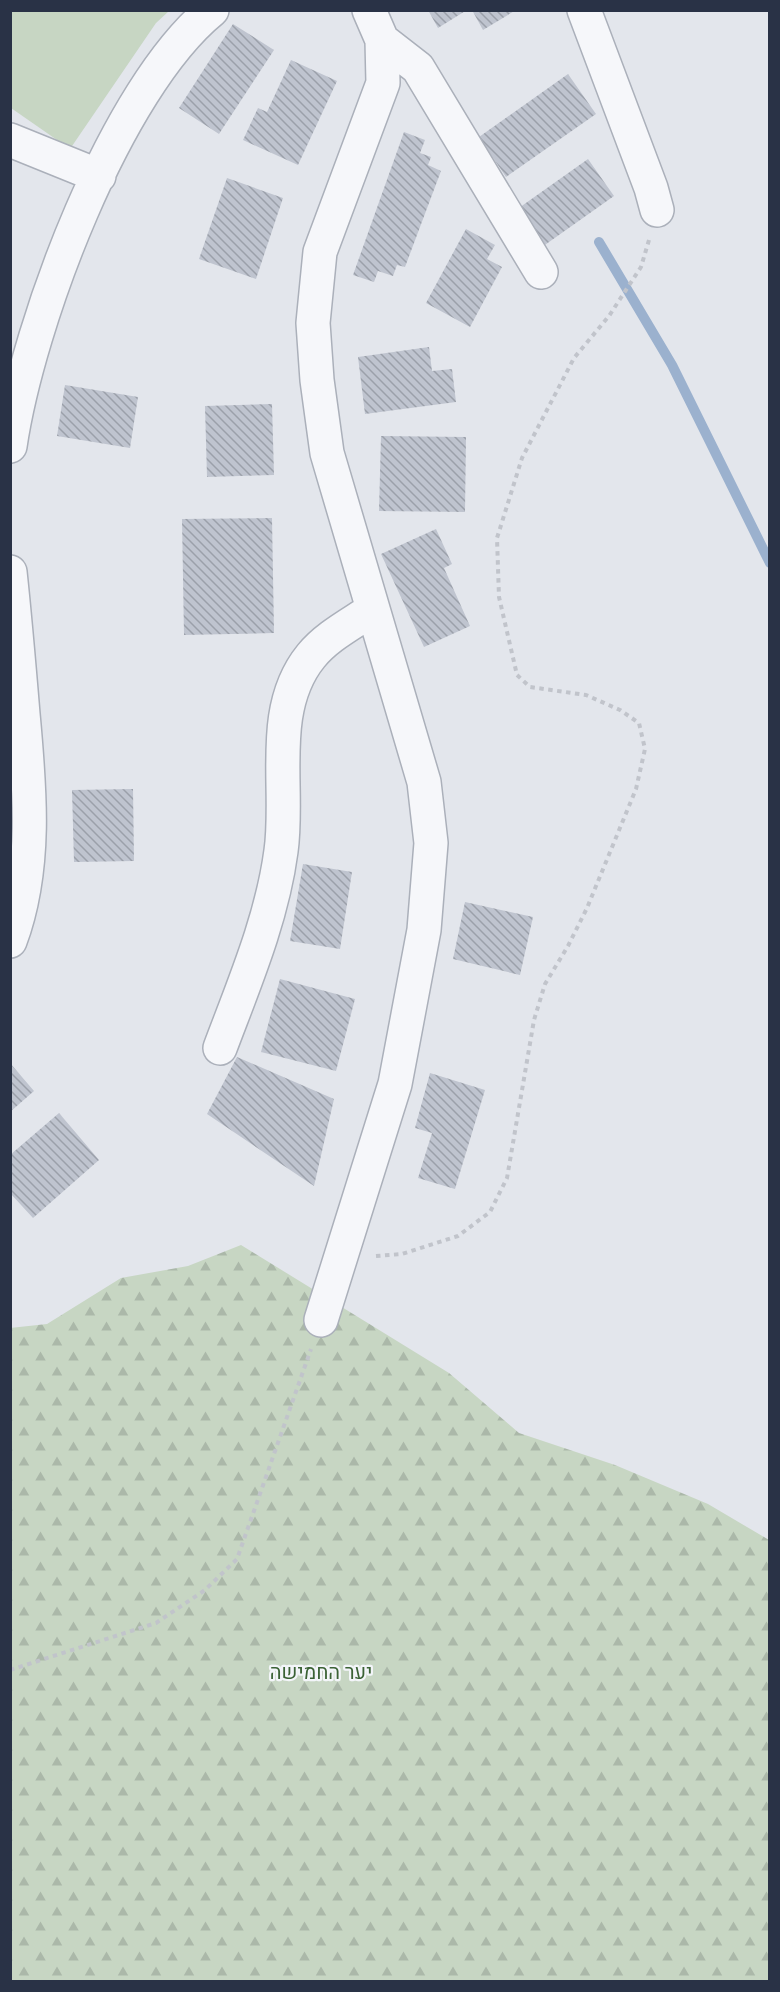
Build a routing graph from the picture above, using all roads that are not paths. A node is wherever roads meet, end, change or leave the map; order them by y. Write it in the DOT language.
graph roads {
  1 [pos="212,10"];
  2 [pos="584,10"];
  3 [pos="376,25"];
  4 [pos="10,140"];
  5 [pos="99,176"];
  6 [pos="657,210"];
  7 [pos="541,272"];
  8 [pos="10,446"];
  9 [pos="10,572"];
  10 [pos="373,609"];
  11 [pos="10,941"];
  12 [pos="220,1048"];
  13 [pos="321,1320"];
  1 -- 5 [label="street"];
  2 -- 6 [label="street"];
  3 -- 7 [label="street"];
  3 -- 10 [label="street"];
  4 -- 5 [label="street"];
  5 -- 8 [label="street"];
  9 -- 11 [label="street"];
  10 -- 12 [label="street"];
  10 -- 13 [label="street"];
}
